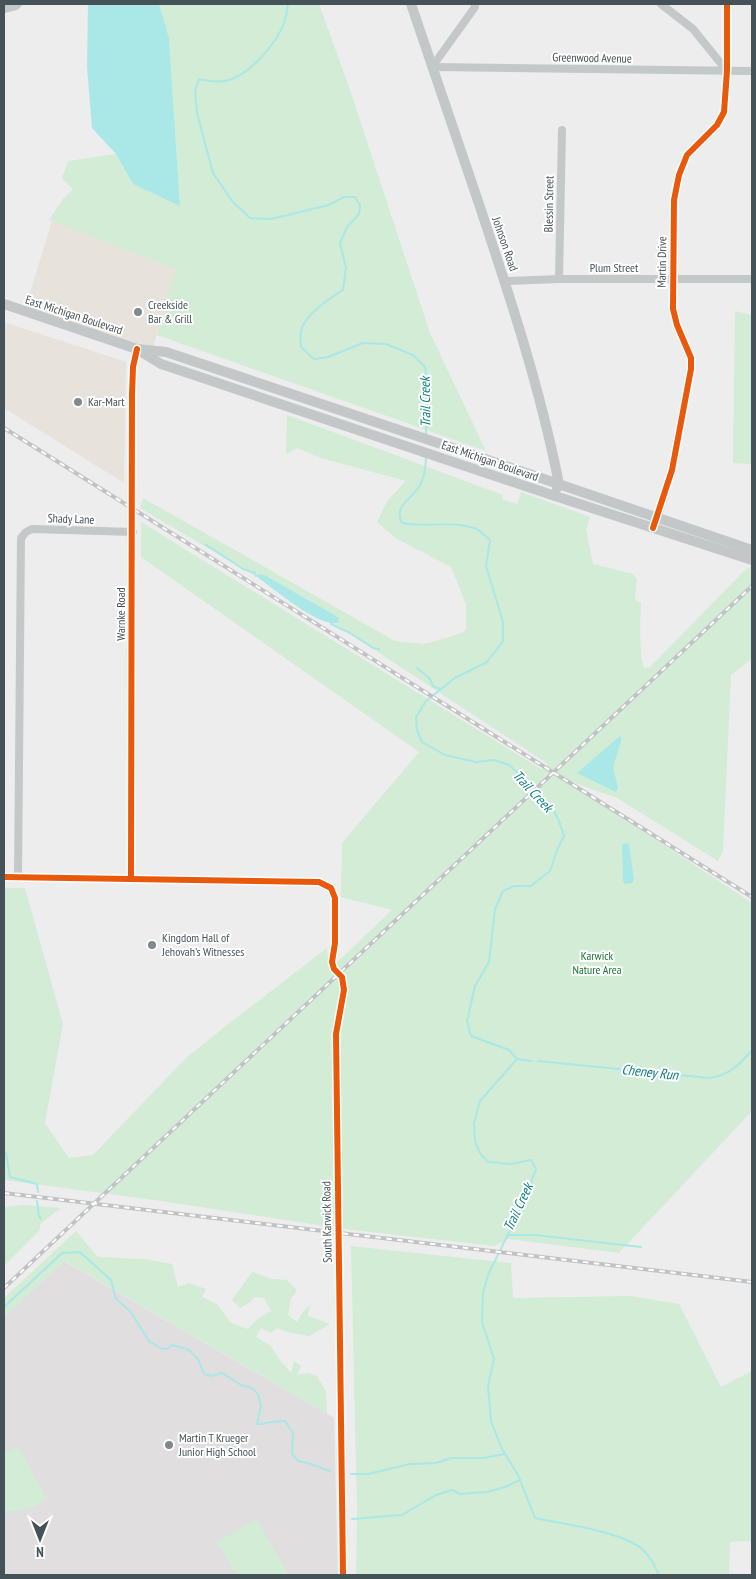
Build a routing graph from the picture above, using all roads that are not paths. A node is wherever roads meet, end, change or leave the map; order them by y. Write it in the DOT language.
graph roads {
  1 [pos="18,4"];
  2 [pos="411,4"];
  3 [pos="661,4"];
  4 [pos="727,4"];
  5 [pos="477,5"];
  6 [pos="4,10"];
  7 [pos="432,67"];
  8 [pos="727,71"];
  9 [pos="752,71"];
  10 [pos="562,130"];
  11 [pos="559,279"];
  12 [pos="752,279"];
  13 [pos="673,280"];
  14 [pos="505,281"];
  15 [pos="4,304"];
  16 [pos="137,349"];
  17 [pos="559,484"];
  18 [pos="555,496"];
  19 [pos="657,518"];
  20 [pos="653,528"];
  21 [pos="132,532"];
  22 [pos="752,550"];
  23 [pos="752,560"];
  24 [pos="4,877"];
  25 [pos="18,878"];
  26 [pos="131,879"];
  27 [pos="343,1575"];
  1 -- 6 [label="street"];
  2 -- 7 [label="main road, Johnson Road"];
  3 -- 8 [label="street"];
  4 -- 8 [label="street, Martin Drive"];
  5 -- 7 [label="street"];
  7 -- 8 [label="street, Greenwood Avenue"];
  7 -- 14 [label="main road, Johnson Road"];
  8 -- 9 [label="street, Greenwood Avenue"];
  8 -- 13 [label="street, Martin Drive"];
  10 -- 11 [label="street, Blessin Street"];
  11 -- 13 [label="street, Plum Street"];
  11 -- 14 [label="street, Plum Street"];
  12 -- 13 [label="street, Plum Street"];
  13 -- 19 [label="street, Martin Drive"];
  14 -- 17 [label="main road, Johnson Road"];
  15 -- 16 [label="main road, East Michigan Boulevard"];
  16 -- 17 [label="main road, East Michigan Boulevard"];
  16 -- 18 [label="main road, East Michigan Boulevard"];
  16 -- 21 [label="street, Warnke Road"];
  17 -- 18 [label="main road"];
  17 -- 19 [label="main road, East Michigan Boulevard"];
  18 -- 20 [label="main road, East Michigan Boulevard"];
  19 -- 20 [label="street, Martin Drive"];
  19 -- 22 [label="main road, East Michigan Boulevard"];
  20 -- 23 [label="main road, East Michigan Boulevard"];
  21 -- 25 [label="street, Shady Lane"];
  21 -- 26 [label="street, Warnke Road"];
  24 -- 25 [label="street"];
  25 -- 26 [label="street"];
  26 -- 27 [label="street, South Karwick Road"];
}
